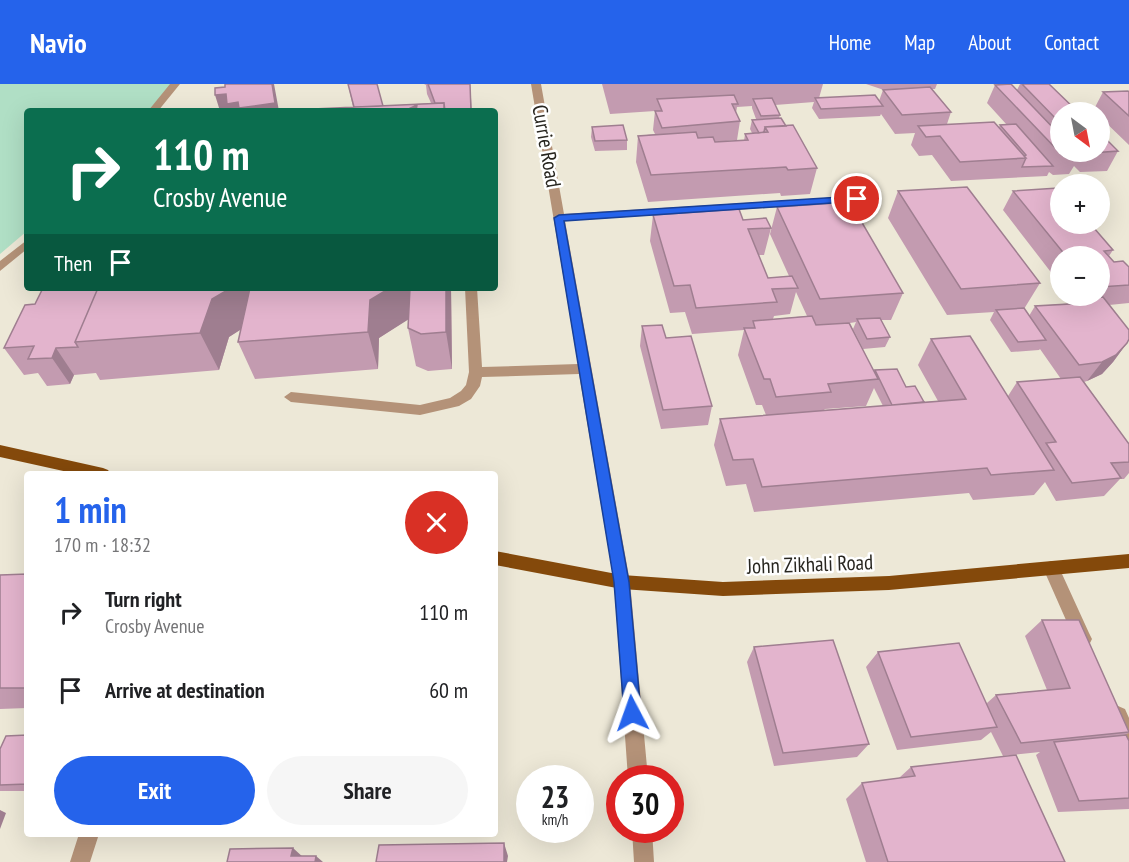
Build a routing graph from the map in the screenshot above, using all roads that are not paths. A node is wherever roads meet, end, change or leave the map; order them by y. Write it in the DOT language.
graph roads {
  1 [pos="175,84"];
  2 [pos="536,84"];
  3 [pos="155,108"];
  4 [pos="857,199"];
  5 [pos="559,218"];
  6 [pos="24,246"];
  7 [pos="0,267"];
  8 [pos="471,291"];
  9 [pos="585,369"];
  10 [pos="476,372"];
  11 [pos="291,397"];
  12 [pos="0,452"];
  13 [pos="90,471"];
  14 [pos="498,559"];
  15 [pos="1129,561"];
  16 [pos="1051,568"];
  17 [pos="622,582"];
  18 [pos="1090,654"];
  19 [pos="1110,697"];
  20 [pos="1129,740"];
  21 [pos="637,765"];
  22 [pos="88,837"];
  23 [pos="643,843"];
  24 [pos="80,862"];
  25 [pos="644,862"];
  1 -- 3 [label="street"];
  2 -- 5 [label="street, Currie Road"];
  4 -- 5 [label="street"];
  5 -- 9 [label="street, Currie Road"];
  6 -- 7 [label="street"];
  8 -- 10 [label="street"];
  9 -- 10 [label="street"];
  9 -- 17 [label="street, Currie Road"];
  10 -- 11 [label="street"];
  12 -- 13 [label="main road"];
  14 -- 17 [label="main road, John Zikhali Road"];
  15 -- 16 [label="main road, John Zikhali Road"];
  16 -- 17 [label="main road, John Zikhali Road"];
  16 -- 18 [label="street"];
  17 -- 21 [label="street, Currie Road"];
  19 -- 20 [label="street"];
  22 -- 24 [label="street"];
  23 -- 25 [label="street"];
}
